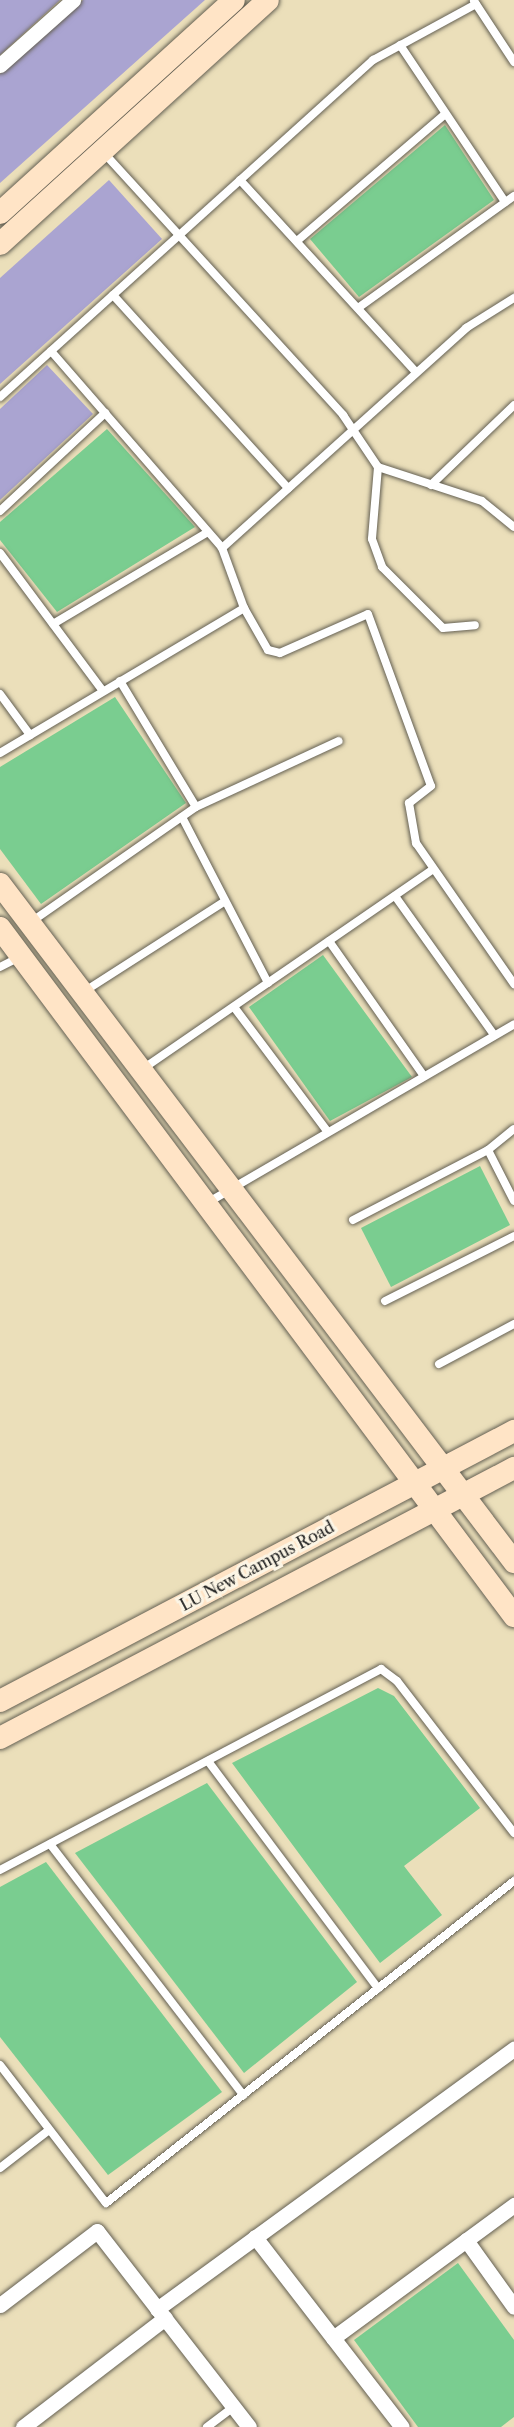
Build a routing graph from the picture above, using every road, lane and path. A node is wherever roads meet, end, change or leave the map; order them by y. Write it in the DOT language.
graph roads {
  1 [pos="73,0"];
  2 [pos="234,0"];
  3 [pos="268,0"];
  4 [pos="475,2"];
  5 [pos="400,45"];
  6 [pos="514,62"];
  7 [pos="0,65"];
  8 [pos="446,114"];
  9 [pos="102,151"];
  10 [pos="240,180"];
  11 [pos="514,196"];
  12 [pos="505,202"];
  13 [pos="0,213"];
  14 [pos="179,235"];
  15 [pos="297,241"];
  16 [pos="0,244"];
  17 [pos="113,295"];
  18 [pos="514,298"];
  19 [pos="358,308"];
  20 [pos="51,351"];
  21 [pos="416,372"];
  22 [pos="0,397"];
  23 [pos="514,405"];
  24 [pos="105,413"];
  25 [pos="352,429"];
  26 [pos="378,467"];
  27 [pos="431,485"];
  28 [pos="288,488"];
  29 [pos="0,511"];
  30 [pos="514,528"];
  31 [pos="208,532"];
  32 [pos="222,548"];
  33 [pos="0,553"];
  34 [pos="244,608"];
  35 [pos="53,624"];
  36 [pos="475,626"];
  37 [pos="120,681"];
  38 [pos="103,691"];
  39 [pos="0,694"];
  40 [pos="30,735"];
  41 [pos="339,741"];
  42 [pos="0,753"];
  43 [pos="196,807"];
  44 [pos="182,817"];
  45 [pos="432,870"];
  46 [pos="0,884"];
  47 [pos="395,896"];
  48 [pos="225,900"];
  49 [pos="30,923"];
  50 [pos="0,928"];
  51 [pos="329,941"];
  52 [pos="21,956"];
  53 [pos="0,967"];
  54 [pos="68,973"];
  55 [pos="268,983"];
  56 [pos="514,984"];
  57 [pos="45,987"];
  58 [pos="83,993"];
  59 [pos="234,1006"];
  60 [pos="514,1024"];
  61 [pos="494,1035"];
  62 [pos="141,1070"];
  63 [pos="424,1076"];
  64 [pos="514,1129"];
  65 [pos="328,1132"];
  66 [pos="488,1150"];
  67 [pos="231,1189"];
  68 [pos="514,1201"];
  69 [pos="207,1203"];
  70 [pos="353,1220"];
  71 [pos="514,1236"];
  72 [pos="385,1302"];
  73 [pos="514,1324"];
  74 [pos="439,1364"];
  75 [pos="514,1431"];
  76 [pos="443,1468"];
  77 [pos="514,1468"];
  78 [pos="415,1483"];
  79 [pos="463,1495"];
  80 [pos="435,1509"];
  81 [pos="514,1562"];
  82 [pos="514,1616"];
  83 [pos="0,1701"];
  84 [pos="0,1738"];
  85 [pos="208,1761"];
  86 [pos="514,1833"];
  87 [pos="50,1844"];
  88 [pos="0,1870"];
  89 [pos="514,1881"];
  90 [pos="378,1988"];
  91 [pos="514,2049"];
  92 [pos="0,2065"];
  93 [pos="243,2095"];
  94 [pos="49,2130"];
  95 [pos="0,2168"];
  96 [pos="514,2205"];
  97 [pos="255,2237"];
  98 [pos="466,2240"];
  99 [pos="0,2305"];
  100 [pos="514,2307"];
  101 [pos="161,2313"];
  102 [pos="333,2338"];
  103 [pos="234,2407"];
  104 [pos="23,2427"];
  105 [pos="207,2427"];
  106 [pos="249,2427"];
  107 [pos="402,2427"];
  1 -- 7 [label="street"];
  2 -- 13 [label="street"];
  3 -- 9 [label="street"];
  4 -- 5 [label="lane"];
  4 -- 6 [label="lane"];
  5 -- 8 [label="lane"];
  5 -- 10 [label="lane"];
  8 -- 12 [label="lane"];
  8 -- 15 [label="lane"];
  9 -- 14 [label="lane"];
  9 -- 16 [label="street"];
  10 -- 14 [label="lane"];
  10 -- 15 [label="lane"];
  11 -- 12 [label="lane"];
  12 -- 19 [label="lane"];
  14 -- 17 [label="lane"];
  14 -- 25 [label="lane"];
  15 -- 19 [label="lane"];
  17 -- 20 [label="lane"];
  17 -- 28 [label="lane"];
  18 -- 21 [label="lane"];
  19 -- 21 [label="lane"];
  20 -- 22 [label="lane"];
  20 -- 24 [label="lane"];
  21 -- 25 [label="lane"];
  23 -- 27 [label="lane"];
  24 -- 29 [label="lane"];
  24 -- 31 [label="lane"];
  25 -- 26 [label="lane"];
  25 -- 28 [label="lane"];
  26 -- 27 [label="lane"];
  26 -- 36 [label="lane"];
  27 -- 30 [label="lane"];
  28 -- 32 [label="lane"];
  31 -- 32 [label="lane"];
  31 -- 35 [label="lane"];
  32 -- 34 [label="lane"];
  33 -- 35 [label="lane"];
  34 -- 37 [label="lane"];
  34 -- 45 [label="lane"];
  35 -- 38 [label="lane"];
  37 -- 38 [label="lane"];
  37 -- 43 [label="lane"];
  38 -- 40 [label="lane"];
  39 -- 40 [label="lane"];
  40 -- 42 [label="lane"];
  41 -- 43 [label="lane"];
  43 -- 44 [label="lane"];
  44 -- 48 [label="lane"];
  44 -- 49 [label="lane"];
  45 -- 47 [label="lane"];
  45 -- 56 [label="lane"];
  46 -- 49 [label="street"];
  47 -- 51 [label="lane"];
  47 -- 61 [label="lane"];
  48 -- 55 [label="lane"];
  48 -- 58 [label="lane"];
  49 -- 54 [label="street"];
  50 -- 52 [label="street"];
  51 -- 55 [label="lane"];
  51 -- 63 [label="lane"];
  52 -- 53 [label="lane"];
  52 -- 57 [label="street"];
  54 -- 57 [label="street"];
  54 -- 58 [label="street"];
  55 -- 59 [label="lane"];
  57 -- 69 [label="street"];
  58 -- 62 [label="street"];
  59 -- 62 [label="lane"];
  59 -- 65 [label="lane"];
  60 -- 61 [label="lane"];
  61 -- 63 [label="lane"];
  62 -- 67 [label="street"];
  63 -- 65 [label="lane"];
  64 -- 66 [label="lane"];
  65 -- 67 [label="lane"];
  66 -- 68 [label="lane"];
  66 -- 70 [label="lane"];
  67 -- 69 [label="lane"];
  67 -- 76 [label="street"];
  69 -- 78 [label="street"];
  71 -- 72 [label="lane"];
  73 -- 74 [label="lane"];
  75 -- 76 [label="street, LU New Campus Road"];
  76 -- 78 [label="street, LU New Campus Road"];
  76 -- 79 [label="street"];
  77 -- 79 [label="street, LU New Campus Road"];
  78 -- 80 [label="street"];
  78 -- 83 [label="street, LU New Campus Road"];
  79 -- 80 [label="street, LU New Campus Road"];
  79 -- 81 [label="street"];
  80 -- 82 [label="street"];
  80 -- 84 [label="street, LU New Campus Road"];
  85 -- 86 [label="lane"];
  85 -- 87 [label="lane"];
  85 -- 90 [label="lane"];
  87 -- 88 [label="lane"];
  87 -- 93 [label="lane"];
  89 -- 90 [label="lane"];
  90 -- 93 [label="lane"];
  91 -- 97 [label="street"];
  92 -- 94 [label="lane"];
  93 -- 94 [label="lane"];
  94 -- 95 [label="lane"];
  96 -- 98 [label="street"];
  97 -- 101 [label="street"];
  97 -- 102 [label="street"];
  98 -- 100 [label="street"];
  98 -- 102 [label="street"];
  99 -- 101 [label="street"];
  101 -- 103 [label="street"];
  101 -- 104 [label="street"];
  102 -- 107 [label="street"];
  103 -- 105 [label="lane"];
  103 -- 106 [label="street"];
}
